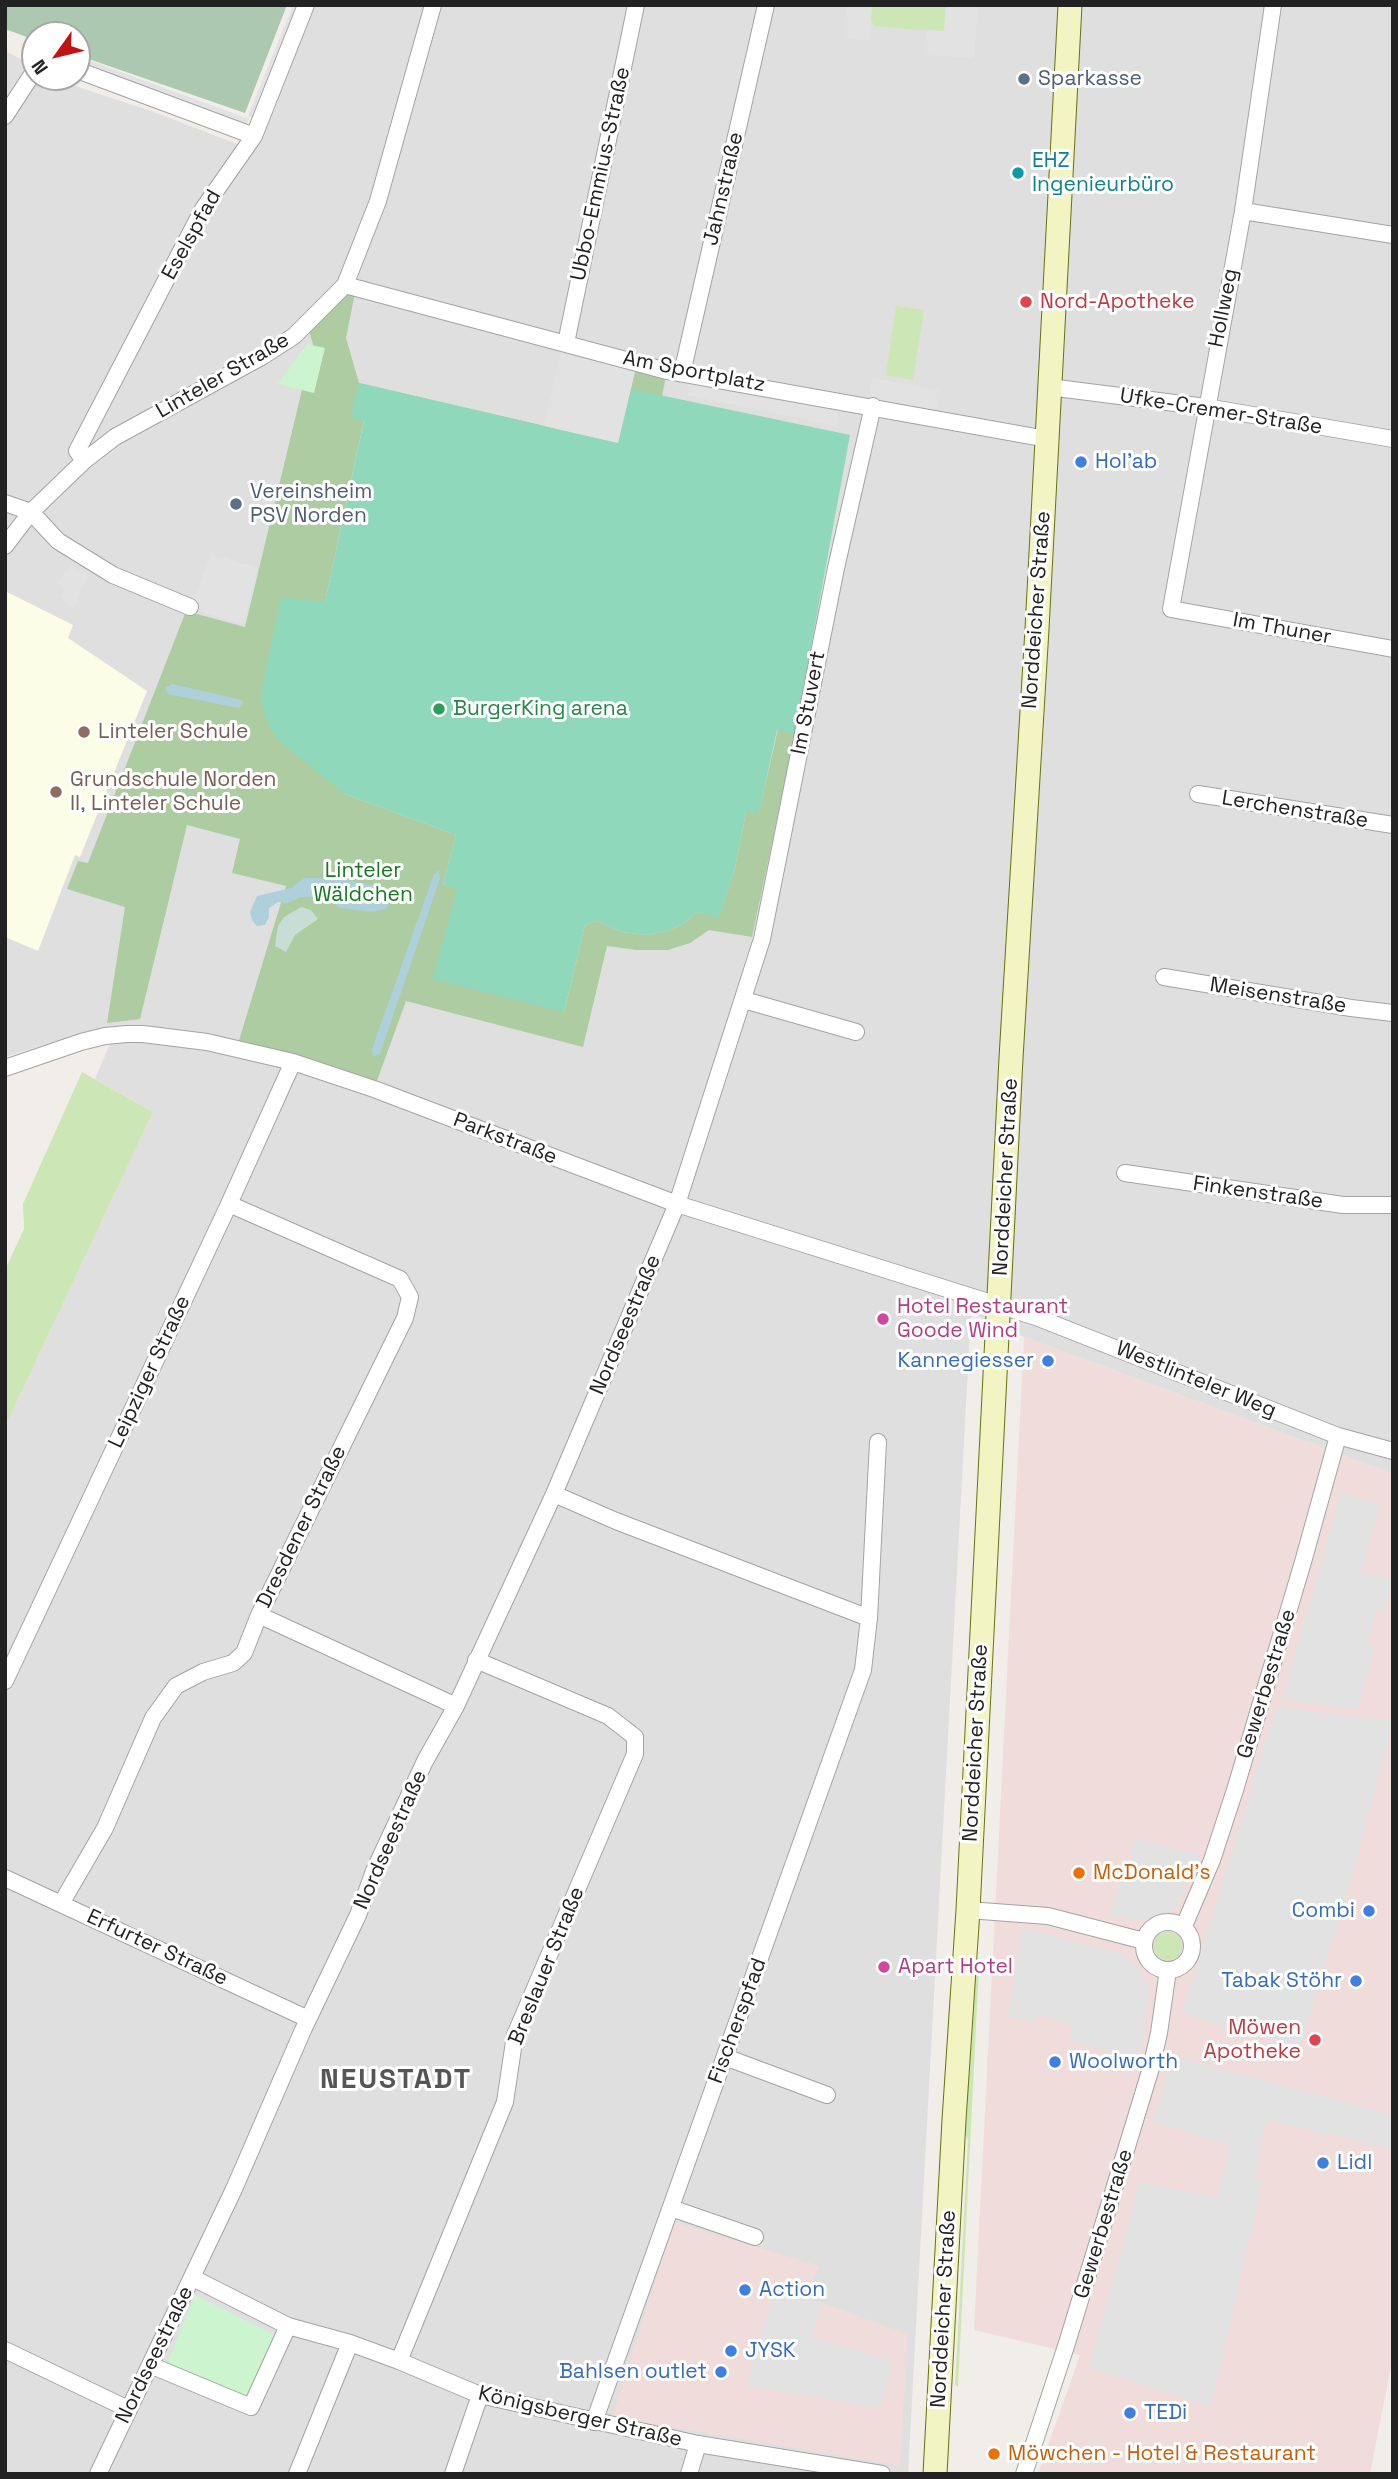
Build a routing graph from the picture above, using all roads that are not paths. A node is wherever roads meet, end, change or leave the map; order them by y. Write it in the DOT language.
graph roads {
  1 [pos="306,5"];
  2 [pos="433,5"];
  3 [pos="636,5"];
  4 [pos="766,5"];
  5 [pos="1070,5"];
  6 [pos="1273,5"];
  7 [pos="91,75"];
  8 [pos="21,91"];
  9 [pos="5,116"];
  10 [pos="254,136"];
  11 [pos="1243,211"];
  12 [pos="1393,235"];
  13 [pos="345,285"];
  14 [pos="566,343"];
  15 [pos="682,373"];
  16 [pos="1049,387"];
  17 [pos="873,406"];
  18 [pos="1206,407"];
  19 [pos="1047,439"];
  20 [pos="1393,439"];
  21 [pos="84,461"];
  22 [pos="5,503"];
  23 [pos="31,512"];
  24 [pos="5,546"];
  25 [pos="190,607"];
  26 [pos="1171,609"];
  27 [pos="1393,649"];
  28 [pos="1198,794"];
  29 [pos="1393,825"];
  30 [pos="1164,977"];
  31 [pos="744,1000"];
  32 [pos="1393,1013"];
  33 [pos="856,1032"];
  34 [pos="293,1062"];
  35 [pos="5,1068"];
  36 [pos="1125,1173"];
  37 [pos="229,1204"];
  38 [pos="677,1204"];
  39 [pos="1393,1205"];
  40 [pos="999,1306"];
  41 [pos="1338,1436"];
  42 [pos="878,1442"];
  43 [pos="1393,1451"];
  44 [pos="554,1494"];
  45 [pos="259,1615"];
  46 [pos="869,1618"];
  47 [pos="476,1660"];
  48 [pos="5,1681"];
  49 [pos="456,1706"];
  50 [pos="5,1878"];
  51 [pos="62,1902"];
  52 [pos="968,1910"];
  53 [pos="1184,1926"];
  54 [pos="1144,1941"];
  55 [pos="1168,1970"];
  56 [pos="309,2019"];
  57 [pos="724,2057"];
  58 [pos="827,2095"];
  59 [pos="671,2208"];
  60 [pos="755,2237"];
  61 [pos="193,2278"];
  62 [pos="288,2326"];
  63 [pos="350,2343"];
  64 [pos="5,2350"];
  65 [pos="399,2361"];
  66 [pos="150,2365"];
  67 [pos="480,2395"];
  68 [pos="128,2409"];
  69 [pos="594,2422"];
  70 [pos="698,2444"];
  71 [pos="98,2474"];
  72 [pos="297,2474"];
  73 [pos="453,2474"];
  74 [pos="689,2474"];
  75 [pos="882,2474"];
  76 [pos="936,2474"];
  77 [pos="1024,2474"];
  1 -- 10 [label="street, Eselspfad"];
  2 -- 13 [label="street, Linteler Straße"];
  3 -- 14 [label="street, Ubbo-Emmius-Straße"];
  4 -- 15 [label="street, Jahnstraße"];
  5 -- 16 [label="main road, Norddeicher Straße"];
  6 -- 11 [label="street, Hollweg"];
  7 -- 10 [label="street"];
  8 -- 9 [label="street"];
  10 -- 21 [label="street, Eselspfad"];
  11 -- 12 [label="street"];
  11 -- 18 [label="street, Hollweg"];
  13 -- 14 [label="street, Am Sportplatz"];
  13 -- 21 [label="street, Linteler Straße"];
  14 -- 15 [label="street, Am Sportplatz"];
  15 -- 17 [label="street, Am Sportplatz"];
  16 -- 18 [label="street, Ufke-Cremer-Straße"];
  16 -- 19 [label="main road, Norddeicher Straße"];
  17 -- 19 [label="street, Am Sportplatz"];
  17 -- 31 [label="street, Im Stuvert"];
  18 -- 20 [label="street, Ufke-Cremer-Straße"];
  18 -- 26 [label="street, Hollweg"];
  19 -- 40 [label="main road, Norddeicher Straße"];
  21 -- 23 [label="street, Linteler Straße"];
  22 -- 23 [label="street"];
  23 -- 24 [label="street, Linteler Straße"];
  23 -- 25 [label="street"];
  26 -- 27 [label="street, Im Thuner"];
  28 -- 29 [label="street, Lerchenstraße"];
  30 -- 32 [label="street, Meisenstraße"];
  31 -- 33 [label="street"];
  31 -- 38 [label="street, Im Stuvert"];
  34 -- 35 [label="street, Parkstraße"];
  34 -- 37 [label="street, Leipziger Straße"];
  34 -- 38 [label="street, Parkstraße"];
  36 -- 39 [label="street, Finkenstraße"];
  37 -- 45 [label="street, Dresdener Straße"];
  37 -- 48 [label="street, Leipziger Straße"];
  38 -- 40 [label="street, Parkstraße"];
  38 -- 44 [label="street, Nordseestraße"];
  40 -- 41 [label="street, Westlinteler Weg"];
  40 -- 52 [label="main road, Norddeicher Straße"];
  41 -- 43 [label="street, Westlinteler Weg"];
  41 -- 53 [label="street, Gewerbestraße"];
  42 -- 46 [label="street, Fischerspfad"];
  44 -- 46 [label="street"];
  44 -- 47 [label="street, Nordseestraße"];
  45 -- 49 [label="street"];
  45 -- 51 [label="street, Dresdener Straße"];
  46 -- 57 [label="street, Fischerspfad"];
  47 -- 49 [label="street, Nordseestraße"];
  47 -- 65 [label="street, Breslauer Straße"];
  49 -- 56 [label="street, Nordseestraße"];
  50 -- 51 [label="street, Erfurter Straße"];
  51 -- 56 [label="street, Erfurter Straße"];
  52 -- 54 [label="street"];
  52 -- 76 [label="main road, Norddeicher Straße"];
  53 -- 54 [label="street"];
  53 -- 55 [label="street"];
  54 -- 55 [label="street"];
  55 -- 77 [label="street, Gewerbestraße"];
  56 -- 61 [label="street, Nordseestraße"];
  57 -- 58 [label="street"];
  57 -- 59 [label="street, Fischerspfad"];
  59 -- 60 [label="street"];
  59 -- 69 [label="street, Fischerspfad"];
  61 -- 62 [label="street, Königsberger Straße"];
  61 -- 66 [label="street, Nordseestraße"];
  62 -- 63 [label="street, Königsberger Straße"];
  62 -- 66 [label="street"];
  63 -- 65 [label="street, Königsberger Straße"];
  63 -- 72 [label="street"];
  64 -- 68 [label="street"];
  65 -- 67 [label="street, Königsberger Straße"];
  66 -- 68 [label="street, Nordseestraße"];
  67 -- 69 [label="street, Königsberger Straße"];
  67 -- 73 [label="street"];
  68 -- 71 [label="street, Nordseestraße"];
  69 -- 70 [label="street, Königsberger Straße"];
  70 -- 74 [label="street"];
  70 -- 75 [label="street, Königsberger Straße"];
}
